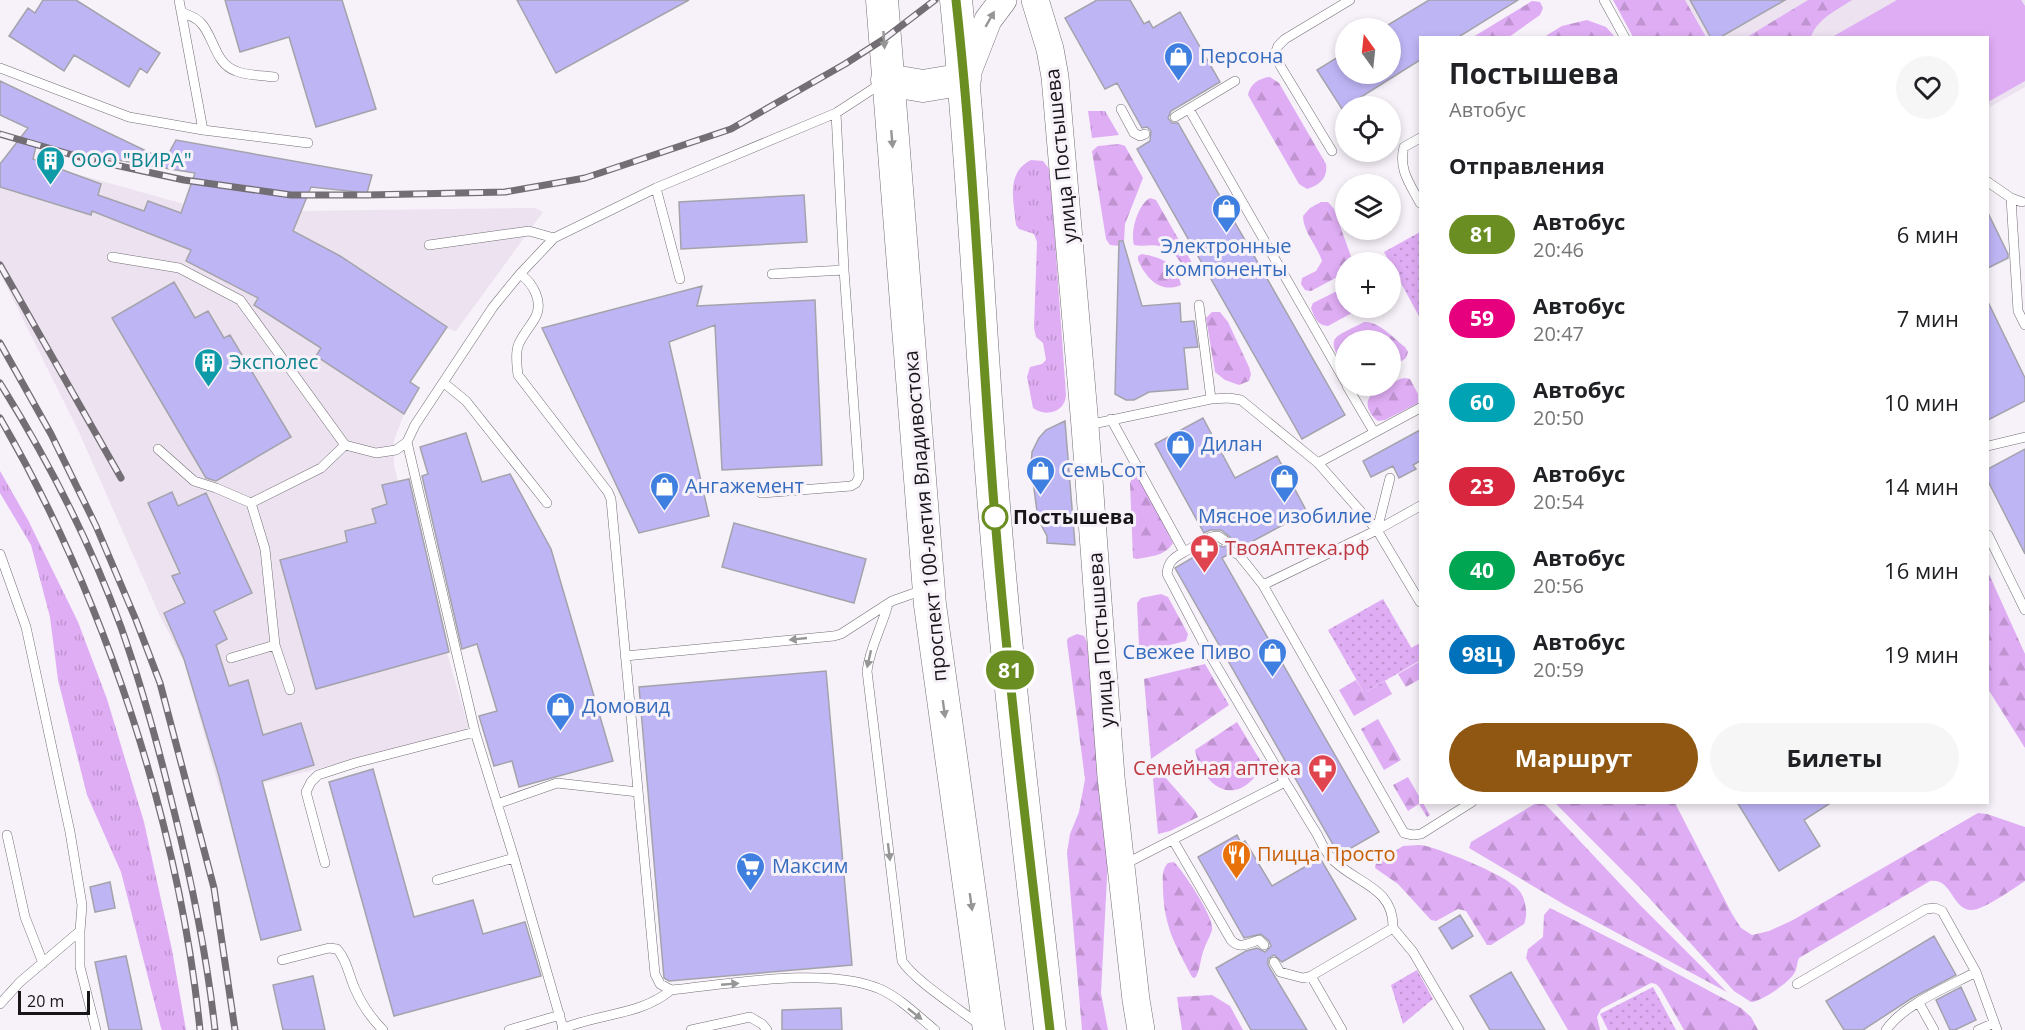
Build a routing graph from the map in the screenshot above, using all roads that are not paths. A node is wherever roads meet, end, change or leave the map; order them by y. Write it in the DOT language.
graph roads {
  1 [pos="178,0"];
  2 [pos="882,0"];
  3 [pos="956,0"];
  4 [pos="1003,0"];
  5 [pos="1035,0"];
  6 [pos="1350,0"];
  7 [pos="1604,0"];
  8 [pos="181,12"];
  9 [pos="1624,36"];
  10 [pos="0,68"];
  11 [pos="274,77"];
  12 [pos="965,79"];
  13 [pos="887,80"];
  14 [pos="1235,81"];
  15 [pos="1121,109"];
  16 [pos="1189,110"];
  17 [pos="836,113"];
  18 [pos="1175,117"];
  19 [pos="203,130"];
  20 [pos="1145,134"];
  21 [pos="1419,139"];
  22 [pos="308,143"];
  23 [pos="1332,151"];
  24 [pos="1989,183"];
  25 [pos="656,188"];
  26 [pos="2011,198"];
  27 [pos="1419,201"];
  28 [pos="2024,203"];
  29 [pos="554,238"];
  30 [pos="429,244"];
  31 [pos="112,257"];
  32 [pos="844,270"];
  33 [pos="519,274"];
  34 [pos="772,274"];
  35 [pos="680,279"];
  36 [pos="1199,305"];
  37 [pos="2025,325"];
  38 [pos="1335,365"];
  39 [pos="444,383"];
  40 [pos="1353,396"];
  41 [pos="1211,399"];
  42 [pos="1419,409"];
  43 [pos="1111,419"];
  44 [pos="1085,426"];
  45 [pos="1374,432"];
  46 [pos="2025,437"];
  47 [pos="407,442"];
  48 [pos="345,445"];
  49 [pos="1989,446"];
  50 [pos="158,449"];
  51 [pos="1318,463"];
  52 [pos="1390,478"];
  53 [pos="761,493"];
  54 [pos="547,503"];
  55 [pos="251,504"];
  56 [pos="1419,507"];
  57 [pos="1377,530"];
  58 [pos="1989,538"];
  59 [pos="1224,540"];
  60 [pos="1184,552"];
  61 [pos="1233,552"];
  62 [pos="0,555"];
  63 [pos="1263,585"];
  64 [pos="928,589"];
  65 [pos="1419,600"];
  66 [pos="888,604"];
  67 [pos="2025,610"];
  68 [pos="275,645"];
  69 [pos="625,656"];
  70 [pos="231,658"];
  71 [pos="290,690"];
  72 [pos="475,732"];
  73 [pos="1286,782"];
  74 [pos="638,792"];
  75 [pos="497,804"];
  76 [pos="1470,804"];
  77 [pos="7,835"];
  78 [pos="1173,840"];
  79 [pos="514,858"];
  80 [pos="325,862"];
  81 [pos="1120,866"];
  82 [pos="437,880"];
  83 [pos="1393,928"];
  84 [pos="80,931"];
  85 [pos="1264,945"];
  86 [pos="282,960"];
  87 [pos="1274,962"];
  88 [pos="43,963"];
  89 [pos="1976,972"];
  90 [pos="1311,976"];
  91 [pos="1797,984"];
  92 [pos="672,990"];
  93 [pos="1919,1003"];
  94 [pos="0,1004"];
  95 [pos="560,1015"];
  96 [pos="1995,1027"];
  97 [pos="564,1029"];
  98 [pos="96,1030"];
  99 [pos="383,1030"];
  100 [pos="509,1030"];
  101 [pos="691,1030"];
  102 [pos="767,1030"];
  103 [pos="935,1030"];
  104 [pos="988,1030"];
  105 [pos="1050,1030"];
  106 [pos="1141,1030"];
  107 [pos="1342,1030"];
  108 [pos="1459,1030"];
  109 [pos="1886,1030"];
  110 [pos="1934,1030"];
  111 [pos="1978,1030"];
  1 -- 8 [label="lane"];
  2 -- 13 [label="highway, проспект 100-летия Владивостока, one-way"];
  3 -- 12 [label="highway"];
  12 -- 4 [label="main road, one-way"];
  5 -- 44 [label="main road, улица Постышева"];
  6 -- 23 [label="lane"];
  7 -- 9 [label="lane"];
  8 -- 11 [label="lane"];
  8 -- 19 [label="lane"];
  10 -- 19 [label="lane"];
  12 -- 13 [label="highway"];
  12 -- 105 [label="highway"];
  13 -- 17 [label="lane"];
  13 -- 64 [label="highway, проспект 100-летия Владивостока, one-way"];
  14 -- 16 [label="lane"];
  15 -- 20 [label="lane"];
  16 -- 18 [label="lane"];
  16 -- 38 [label="lane"];
  17 -- 25 [label="lane"];
  17 -- 32 [label="lane"];
  19 -- 22 [label="lane"];
  21 -- 27 [label="lane"];
  24 -- 26 [label="lane"];
  25 -- 29 [label="lane"];
  25 -- 35 [label="lane"];
  26 -- 28 [label="lane"];
  26 -- 37 [label="lane"];
  29 -- 30 [label="lane"];
  29 -- 33 [label="lane"];
  31 -- 48 [label="lane"];
  32 -- 34 [label="lane"];
  32 -- 53 [label="lane"];
  33 -- 39 [label="lane"];
  33 -- 69 [label="lane"];
  36 -- 41 [label="lane"];
  39 -- 47 [label="lane"];
  39 -- 54 [label="lane"];
  40 -- 45 [label="lane"];
  41 -- 43 [label="lane"];
  41 -- 51 [label="lane"];
  42 -- 45 [label="lane"];
  43 -- 44 [label="lane"];
  43 -- 60 [label="lane"];
  44 -- 81 [label="main road, улица Постышева"];
  45 -- 51 [label="lane"];
  46 -- 49 [label="lane"];
  47 -- 48 [label="lane"];
  47 -- 72 [label="lane"];
  48 -- 55 [label="lane"];
  50 -- 55 [label="lane"];
  51 -- 57 [label="lane"];
  52 -- 57 [label="lane"];
  55 -- 68 [label="lane"];
  56 -- 57 [label="lane"];
  57 -- 63 [label="lane"];
  57 -- 65 [label="lane"];
  58 -- 67 [label="lane"];
  59 -- 60 [label="lane"];
  60 -- 73 [label="lane"];
  61 -- 63 [label="lane"];
  62 -- 84 [label="lane"];
  63 -- 76 [label="lane"];
  64 -- 66 [label="lane"];
  64 -- 104 [label="highway, проспект 100-летия Владивостока, one-way"];
  66 -- 69 [label="lane, one-way"];
  66 -- 104 [label="lane, one-way"];
  68 -- 70 [label="lane"];
  68 -- 71 [label="lane"];
  69 -- 74 [label="lane"];
  72 -- 75 [label="lane"];
  72 -- 80 [label="lane"];
  73 -- 78 [label="lane"];
  73 -- 83 [label="lane"];
  74 -- 75 [label="lane"];
  74 -- 92 [label="lane"];
  75 -- 79 [label="lane"];
  77 -- 88 [label="lane"];
  78 -- 81 [label="lane"];
  78 -- 85 [label="lane"];
  79 -- 82 [label="lane"];
  79 -- 95 [label="lane"];
  81 -- 106 [label="main road, улица Постышева"];
  83 -- 90 [label="lane"];
  83 -- 108 [label="lane"];
  84 -- 88 [label="lane"];
  84 -- 98 [label="lane"];
  86 -- 99 [label="lane"];
  87 -- 90 [label="lane"];
  88 -- 94 [label="lane"];
  89 -- 91 [label="lane"];
  89 -- 93 [label="lane"];
  89 -- 96 [label="lane"];
  90 -- 107 [label="lane"];
  92 -- 97 [label="lane"];
  92 -- 103 [label="lane, one-way"];
  93 -- 109 [label="lane"];
  93 -- 110 [label="lane"];
  95 -- 97 [label="lane"];
  95 -- 100 [label="lane"];
  96 -- 111 [label="lane"];
  101 -- 102 [label="lane"];
}
